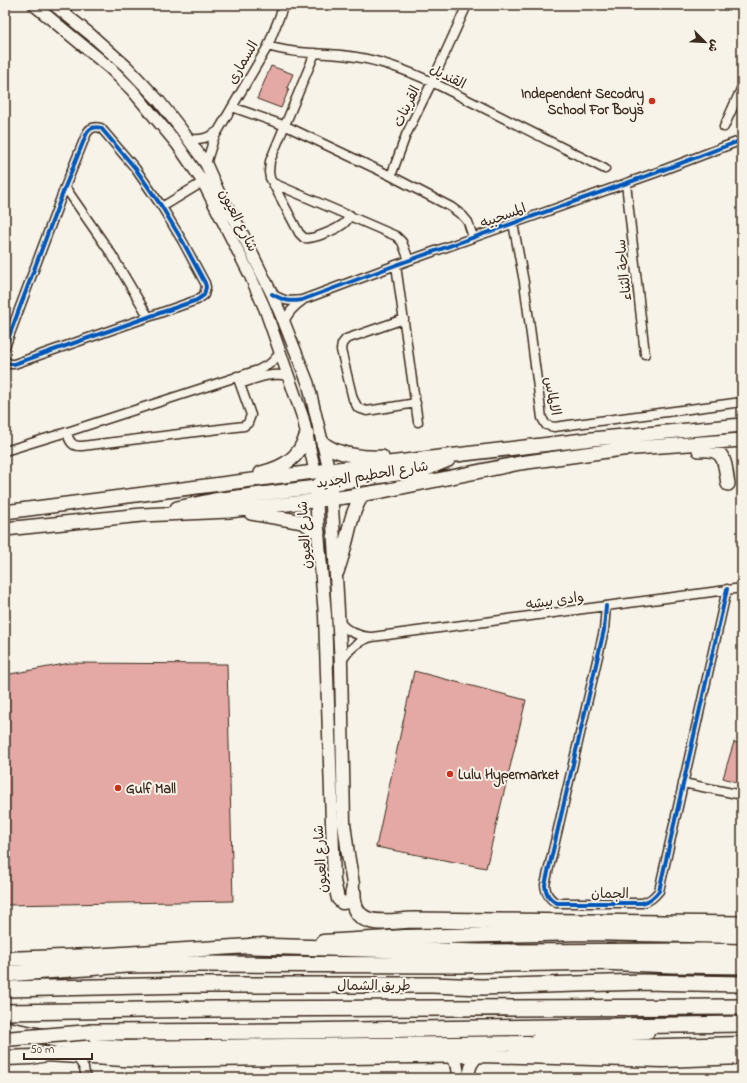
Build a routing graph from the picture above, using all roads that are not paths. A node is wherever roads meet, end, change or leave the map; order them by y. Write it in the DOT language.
graph roads {
  1 [pos="34,5"];
  2 [pos="54,5"];
  3 [pos="284,5"];
  4 [pos="467,5"];
  5 [pos="268,46"];
  6 [pos="315,53"];
  7 [pos="432,82"];
  8 [pos="742,87"];
  9 [pos="232,107"];
  10 [pos="286,126"];
  11 [pos="724,127"];
  12 [pos="218,130"];
  13 [pos="189,139"];
  14 [pos="742,140"];
  15 [pos="206,164"];
  16 [pos="605,169"];
  17 [pos="391,176"];
  18 [pos="203,182"];
  19 [pos="273,183"];
  20 [pos="626,183"];
  21 [pos="65,187"];
  22 [pos="162,207"];
  23 [pos="350,215"];
  24 [pos="513,223"];
  25 [pos="473,237"];
  26 [pos="409,260"];
  27 [pos="396,265"];
  28 [pos="272,294"];
  29 [pos="302,300"];
  30 [pos="148,316"];
  31 [pos="404,319"];
  32 [pos="284,322"];
  33 [pos="5,348"];
  34 [pos="281,352"];
  35 [pos="645,354"];
  36 [pos="5,360"];
  37 [pos="259,373"];
  38 [pos="289,376"];
  39 [pos="239,380"];
  40 [pos="742,402"];
  41 [pos="416,403"];
  42 [pos="418,422"];
  43 [pos="742,425"];
  44 [pos="67,432"];
  45 [pos="307,434"];
  46 [pos="742,440"];
  47 [pos="323,443"];
  48 [pos="622,449"];
  49 [pos="5,451"];
  50 [pos="456,455"];
  51 [pos="412,460"];
  52 [pos="329,470"];
  53 [pos="315,472"];
  54 [pos="235,482"];
  55 [pos="331,484"];
  56 [pos="728,484"];
  57 [pos="316,493"];
  58 [pos="363,494"];
  59 [pos="332,498"];
  60 [pos="229,511"];
  61 [pos="5,512"];
  62 [pos="142,515"];
  63 [pos="5,530"];
  64 [pos="318,532"];
  65 [pos="337,572"];
  66 [pos="742,588"];
  67 [pos="727,589"];
  68 [pos="606,606"];
  69 [pos="339,622"];
  70 [pos="372,637"];
  71 [pos="341,664"];
  72 [pos="683,783"];
  73 [pos="742,795"];
  74 [pos="353,893"];
  75 [pos="742,924"];
  76 [pos="742,936"];
  77 [pos="252,946"];
  78 [pos="480,952"];
  79 [pos="742,952"];
  80 [pos="5,959"];
  81 [pos="628,964"];
  82 [pos="401,965"];
  83 [pos="742,966"];
  84 [pos="5,974"];
  85 [pos="742,984"];
  86 [pos="432,985"];
  87 [pos="5,989"];
  88 [pos="742,1007"];
  89 [pos="5,1012"];
  90 [pos="742,1024"];
  91 [pos="689,1025"];
  92 [pos="5,1029"];
  93 [pos="90,1039"];
  94 [pos="5,1040"];
  95 [pos="528,1043"];
  96 [pos="742,1044"];
  97 [pos="5,1049"];
  98 [pos="449,1055"];
  99 [pos="481,1055"];
  100 [pos="76,1056"];
  101 [pos="742,1057"];
  102 [pos="5,1058"];
  103 [pos="22,1058"];
  104 [pos="86,1078"];
  105 [pos="459,1078"];
  106 [pos="469,1078"];
  1 -- 18 [label="street, شارع العيون"];
  2 -- 13 [label="street, شارع العيون"];
  3 -- 5 [label="street, السمارى"];
  4 -- 7 [label="street, القرينات"];
  5 -- 6 [label="street, القنديل"];
  5 -- 9 [label="street, السمارى"];
  6 -- 7 [label="street, القنديل"];
  6 -- 10 [label="street"];
  7 -- 16 [label="street, القنديل"];
  7 -- 17 [label="street, القرينات"];
  8 -- 11 [label="street"];
  9 -- 10 [label="street"];
  9 -- 12 [label="street, السمارى"];
  10 -- 17 [label="street"];
  10 -- 19 [label="street"];
  12 -- 13 [label="street"];
  12 -- 15 [label="street, السمارى"];
  13 -- 15 [label="street, شارع العيون"];
  14 -- 20 [label="street, المسحبيه"];
  15 -- 28 [label="street, شارع العيون"];
  17 -- 25 [label="street"];
  18 -- 22 [label="street"];
  18 -- 34 [label="street, شارع العيون"];
  19 -- 23 [label="street"];
  19 -- 23 [label="street"];
  20 -- 24 [label="street, المسحبيه"];
  20 -- 35 [label="street, ساحة الثناء"];
  21 -- 22 [label="street"];
  21 -- 30 [label="street"];
  21 -- 33 [label="street"];
  22 -- 30 [label="street"];
  23 -- 26 [label="street"];
  24 -- 25 [label="street, المسحبيه"];
  24 -- 40 [label="street, الالماس"];
  25 -- 26 [label="street, المسحبيه"];
  26 -- 27 [label="street, المسحبيه"];
  27 -- 29 [label="street, المسحبيه"];
  27 -- 31 [label="street"];
  28 -- 29 [label="street, المسحبيه"];
  28 -- 32 [label="street, شارع العيون"];
  29 -- 32 [label="street, المسحبيه"];
  30 -- 36 [label="street"];
  31 -- 41 [label="street"];
  31 -- 41 [label="street"];
  32 -- 47 [label="street, شارع العيون"];
  34 -- 37 [label="street"];
  34 -- 38 [label="street, شارع العيون"];
  37 -- 38 [label="street"];
  37 -- 39 [label="street"];
  38 -- 45 [label="street, شارع العيون"];
  39 -- 44 [label="street"];
  39 -- 44 [label="street"];
  41 -- 42 [label="street"];
  43 -- 50 [label="main road, شارع الحطيم الجديد"];
  44 -- 49 [label="street"];
  45 -- 53 [label="street, شارع العيون"];
  45 -- 54 [label="main road"];
  46 -- 48 [label="main road, شارع الحطيم الجديد"];
  47 -- 51 [label="main road"];
  47 -- 52 [label="street, شارع العيون"];
  48 -- 56 [label="main road"];
  48 -- 58 [label="main road, شارع الحطيم الجديد"];
  50 -- 51 [label="main road, شارع الحطيم الجديد"];
  50 -- 55 [label="main road"];
  51 -- 52 [label="main road, شارع الحطيم الجديد"];
  52 -- 53 [label="main road, شارع الحطيم الجديد"];
  52 -- 55 [label="main road, شارع العيون"];
  52 -- 57 [label="main road"];
  53 -- 54 [label="main road, شارع الحطيم الجديد"];
  53 -- 57 [label="main road, شارع العيون"];
  54 -- 61 [label="main road, شارع الحطيم الجديد"];
  55 -- 57 [label="main road"];
  55 -- 59 [label="main road, شارع العيون"];
  57 -- 59 [label="main road, شارع الحطيم الجديد"];
  57 -- 60 [label="main road, شارع الحطيم الجديد"];
  57 -- 62 [label="main road"];
  57 -- 64 [label="main road, شارع العيون"];
  58 -- 59 [label="main road, شارع الحطيم الجديد"];
  58 -- 65 [label="main road"];
  59 -- 65 [label="main road, شارع العيون"];
  60 -- 62 [label="main road, شارع الحطيم الجديد"];
  60 -- 64 [label="main road"];
  62 -- 63 [label="main road, شارع الحطيم الجديد"];
  64 -- 74 [label="main road, شارع العيون"];
  65 -- 69 [label="main road, شارع العيون"];
  66 -- 67 [label="street, وادى بيشه"];
  67 -- 68 [label="street, وادى بيشه"];
  67 -- 72 [label="street, الجمان"];
  68 -- 70 [label="street, وادى بيشه"];
  68 -- 72 [label="street, الجمان"];
  69 -- 70 [label="street, وادى بيشه"];
  69 -- 71 [label="main road, شارع العيون"];
  70 -- 71 [label="street, وادى بيشه"];
  71 -- 74 [label="main road, شارع العيون"];
  72 -- 73 [label="street"];
  74 -- 75 [label="highway"];
  76 -- 77 [label="highway"];
  77 -- 78 [label="highway"];
  77 -- 80 [label="highway"];
  78 -- 79 [label="highway"];
  78 -- 82 [label="highway"];
  81 -- 82 [label="highway"];
  81 -- 83 [label="highway"];
  81 -- 86 [label="highway"];
  82 -- 84 [label="highway"];
  85 -- 86 [label="highway, طريق الشمال"];
  86 -- 87 [label="highway, طريق الشمال"];
  88 -- 89 [label="highway, طريق الشمال"];
  90 -- 91 [label="highway"];
  91 -- 93 [label="highway"];
  91 -- 95 [label="highway"];
  92 -- 93 [label="highway"];
  93 -- 94 [label="highway, bridge"];
  93 -- 95 [label="highway"];
  95 -- 96 [label="highway"];
  97 -- 103 [label="highway"];
  98 -- 99 [label="highway"];
  98 -- 100 [label="highway"];
  98 -- 105 [label="street"];
  99 -- 101 [label="highway"];
  99 -- 106 [label="street"];
  100 -- 103 [label="highway"];
  100 -- 104 [label="street"];
  102 -- 103 [label="highway"];
}
